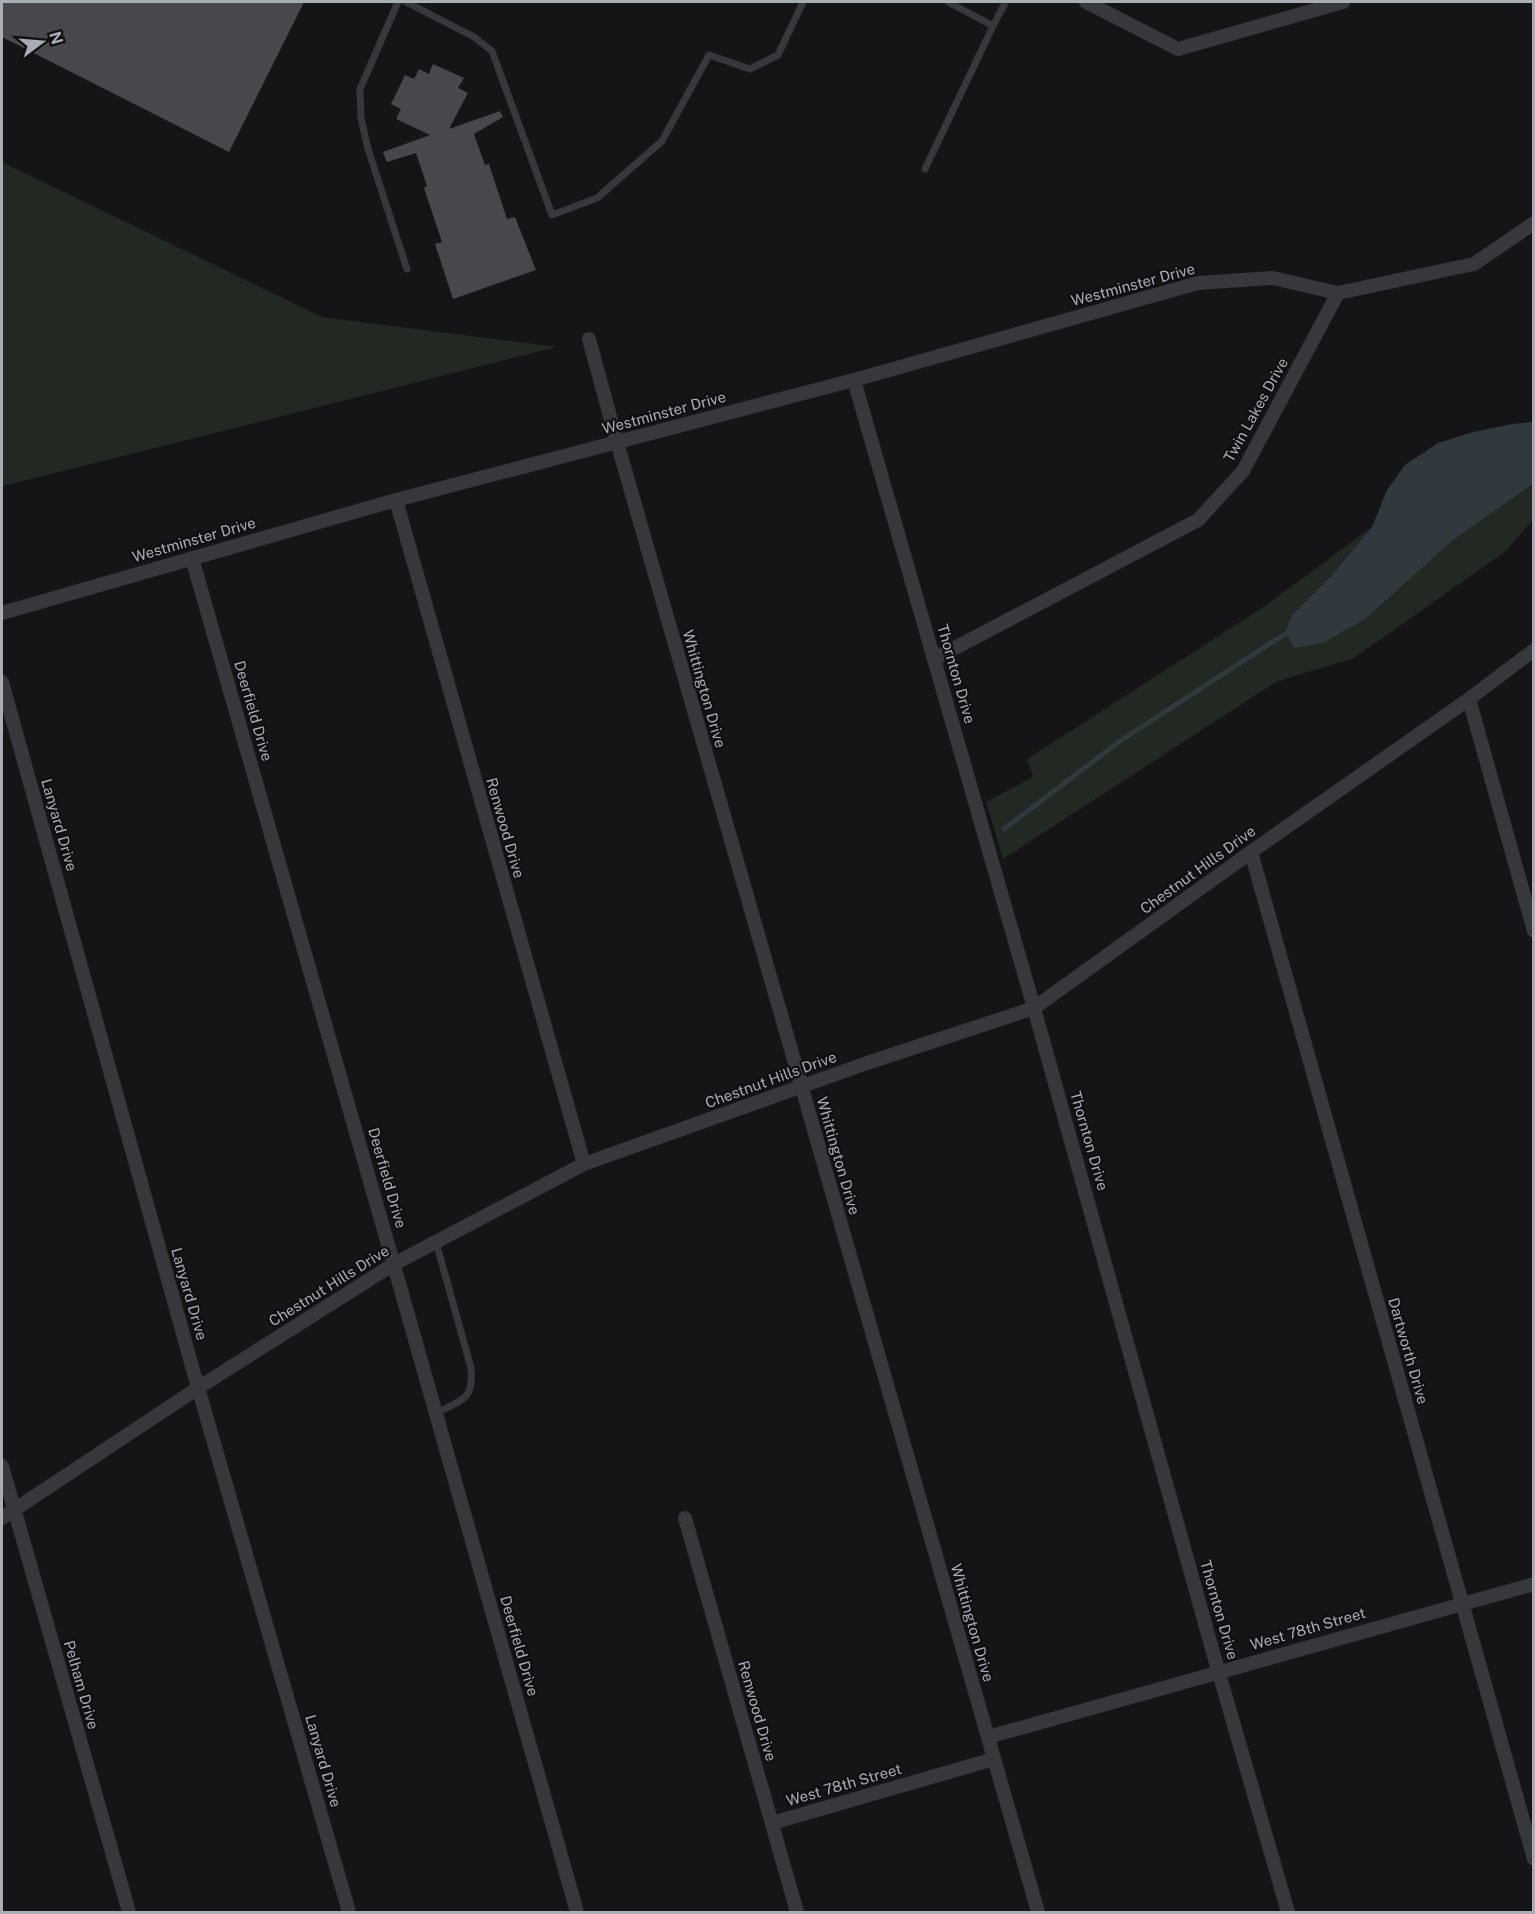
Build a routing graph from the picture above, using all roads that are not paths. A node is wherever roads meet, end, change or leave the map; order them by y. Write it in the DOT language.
graph roads {
  1 [pos="398,2"];
  2 [pos="406,2"];
  3 [pos="804,2"];
  4 [pos="948,2"];
  5 [pos="1086,2"];
  6 [pos="1343,2"];
  7 [pos="1004,5"];
  8 [pos="993,26"];
  9 [pos="925,169"];
  10 [pos="1533,223"];
  11 [pos="407,269"];
  12 [pos="1338,293"];
  13 [pos="589,339"];
  14 [pos="854,380"];
  15 [pos="616,442"];
  16 [pos="396,500"];
  17 [pos="192,558"];
  18 [pos="2,613"];
  19 [pos="1533,650"];
  20 [pos="934,659"];
  21 [pos="2,682"];
  22 [pos="1468,699"];
  23 [pos="1251,852"];
  24 [pos="1533,931"];
  25 [pos="1034,1008"];
  26 [pos="801,1087"];
  27 [pos="584,1164"];
  28 [pos="435,1241"];
  29 [pos="394,1264"];
  30 [pos="198,1388"];
  31 [pos="436,1413"];
  32 [pos="2,1466"];
  33 [pos="14,1510"];
  34 [pos="2,1518"];
  35 [pos="685,1518"];
  36 [pos="1533,1584"];
  37 [pos="1463,1603"];
  38 [pos="1219,1671"];
  39 [pos="988,1737"];
  40 [pos="994,1759"];
  41 [pos="772,1823"];
  42 [pos="1533,1858"];
  43 [pos="129,1912"];
  44 [pos="349,1912"];
  45 [pos="577,1912"];
  46 [pos="797,1912"];
  47 [pos="1038,1912"];
  48 [pos="1288,1912"];
  1 -- 11 [label="lane"];
  2 -- 3 [label="lane"];
  4 -- 8 [label="lane"];
  5 -- 6 [label="street"];
  7 -- 8 [label="lane"];
  8 -- 9 [label="lane"];
  10 -- 12 [label="street"];
  12 -- 14 [label="street, Westminster Drive"];
  12 -- 20 [label="street, Twin Lakes Drive"];
  13 -- 15 [label="street, Whittington Drive"];
  14 -- 15 [label="street, Westminster Drive"];
  14 -- 20 [label="street, Thornton Drive"];
  15 -- 16 [label="street, Westminster Drive"];
  15 -- 26 [label="street, Whittington Drive"];
  16 -- 17 [label="street, Westminster Drive"];
  16 -- 27 [label="street, Renwood Drive"];
  17 -- 18 [label="street, Westminster Drive"];
  17 -- 29 [label="street, Deerfield Drive"];
  19 -- 22 [label="street, Chestnut Hills Drive"];
  20 -- 25 [label="street, Thornton Drive"];
  21 -- 30 [label="street, Lanyard Drive"];
  22 -- 23 [label="street, Chestnut Hills Drive"];
  22 -- 24 [label="street"];
  23 -- 25 [label="street, Chestnut Hills Drive"];
  23 -- 37 [label="street, Dartworth Drive"];
  25 -- 26 [label="street, Chestnut Hills Drive"];
  25 -- 38 [label="street, Thornton Drive"];
  26 -- 27 [label="street, Chestnut Hills Drive"];
  26 -- 39 [label="street, Whittington Drive"];
  27 -- 28 [label="street, Chestnut Hills Drive"];
  28 -- 29 [label="street, Chestnut Hills Drive"];
  28 -- 31 [label="lane"];
  29 -- 30 [label="street, Chestnut Hills Drive"];
  29 -- 31 [label="street, Deerfield Drive"];
  30 -- 33 [label="street, Chestnut Hills Drive"];
  30 -- 44 [label="street, Lanyard Drive"];
  31 -- 45 [label="street, Deerfield Drive"];
  32 -- 33 [label="street, Pelham Drive"];
  33 -- 34 [label="street, Chestnut Hills Drive"];
  33 -- 43 [label="street, Pelham Drive"];
  35 -- 41 [label="street, Renwood Drive"];
  36 -- 37 [label="street, West 78th Street"];
  37 -- 38 [label="street, West 78th Street"];
  37 -- 42 [label="street, Dartworth Drive"];
  38 -- 39 [label="street, West 78th Street"];
  38 -- 48 [label="street, Thornton Drive"];
  39 -- 40 [label="street, Whittington Drive"];
  40 -- 41 [label="street, West 78th Street"];
  40 -- 47 [label="street, Whittington Drive"];
  41 -- 46 [label="street, Renwood Drive"];
}
